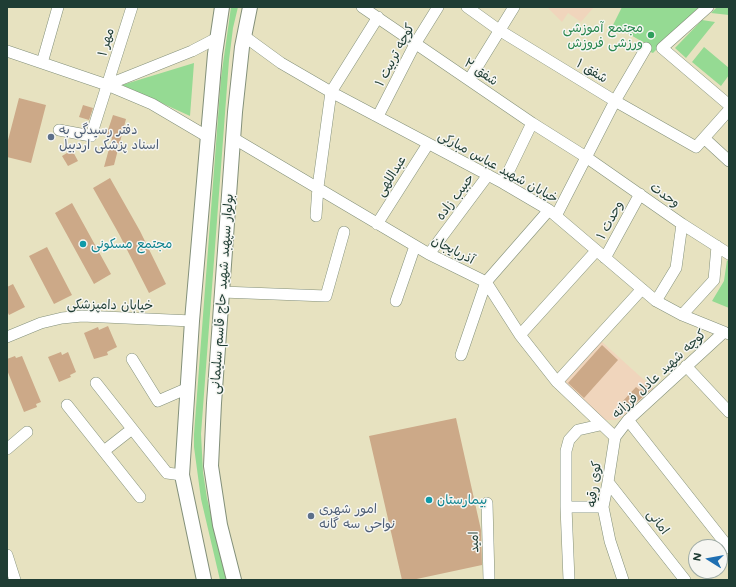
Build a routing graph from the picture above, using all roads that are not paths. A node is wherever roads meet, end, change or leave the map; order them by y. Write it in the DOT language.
graph roads {
  1 [pos="58,7"];
  2 [pos="132,7"];
  3 [pos="250,7"];
  4 [pos="362,7"];
  5 [pos="438,7"];
  6 [pos="467,7"];
  7 [pos="514,7"];
  8 [pos="708,7"];
  9 [pos="218,9"];
  10 [pos="378,17"];
  11 [pos="499,30"];
  12 [pos="244,36"];
  13 [pos="217,38"];
  14 [pos="416,44"];
  15 [pos="646,48"];
  16 [pos="7,51"];
  17 [pos="42,62"];
  18 [pos="469,80"];
  19 [pos="107,85"];
  20 [pos="331,92"];
  21 [pos="615,101"];
  22 [pos="729,105"];
  23 [pos="729,110"];
  24 [pos="378,116"];
  25 [pos="532,123"];
  26 [pos="59,130"];
  27 [pos="208,137"];
  28 [pos="233,138"];
  29 [pos="704,138"];
  30 [pos="428,144"];
  31 [pos="586,157"];
  32 [pos="729,161"];
  33 [pos="488,175"];
  34 [pos="504,183"];
  35 [pos="318,187"];
  36 [pos="640,194"];
  37 [pos="552,213"];
  38 [pos="316,216"];
  39 [pos="377,224"];
  40 [pos="682,224"];
  41 [pos="344,232"];
  42 [pos="415,246"];
  43 [pos="717,246"];
  44 [pos="596,251"];
  45 [pos="429,254"];
  46 [pos="729,254"];
  47 [pos="605,258"];
  48 [pos="486,282"];
  49 [pos="642,289"];
  50 [pos="222,292"];
  51 [pos="396,301"];
  52 [pos="656,301"];
  53 [pos="682,315"];
  54 [pos="192,321"];
  55 [pos="726,333"];
  56 [pos="520,335"];
  57 [pos="7,337"];
  58 [pos="461,355"];
  59 [pos="132,359"];
  60 [pos="686,366"];
  61 [pos="556,382"];
  62 [pos="96,383"];
  63 [pos="188,388"];
  64 [pos="68,405"];
  65 [pos="729,412"];
  66 [pos="628,420"];
  67 [pos="600,424"];
  68 [pos="132,429"];
  69 [pos="27,432"];
  70 [pos="615,437"];
  71 [pos="7,449"];
  72 [pos="104,451"];
  73 [pos="182,475"];
  74 [pos="608,482"];
  75 [pos="140,497"];
  76 [pos="487,503"];
  77 [pos="566,507"];
  78 [pos="603,507"];
  79 [pos="729,548"];
  80 [pos="7,555"];
  81 [pos="15,580"];
  82 [pos="204,580"];
  83 [pos="234,580"];
  84 [pos="489,580"];
  85 [pos="569,580"];
  86 [pos="623,580"];
  87 [pos="685,580"];
  1 -- 17 [label="street"];
  2 -- 19 [label="street, مهر ۱"];
  3 -- 12 [label="main road, بولوار سپهبد شهید حاج قاسم سلیمانی"];
  4 -- 10 [label="street, شفق ۲"];
  5 -- 14 [label="street, کوچه تربیت ۱"];
  6 -- 11 [label="street, شفق ۱"];
  7 -- 11 [label="street"];
  8 -- 22 [label="street"];
  9 -- 13 [label="main road, بولوار سپهبد شهید حاج قاسم سلیمانی"];
  10 -- 14 [label="street, شفق ۲"];
  10 -- 20 [label="street"];
  11 -- 18 [label="street"];
  11 -- 21 [label="street, شفق ۱"];
  12 -- 20 [label="street, خیابان شهید عباس مبارکی"];
  12 -- 28 [label="main road, بولوار سپهبد شهید حاج قاسم سلیمانی"];
  13 -- 19 [label="street"];
  13 -- 27 [label="main road, بولوار سپهبد شهید حاج قاسم سلیمانی"];
  14 -- 18 [label="street, شفق ۲"];
  14 -- 24 [label="street, کوچه تربیت ۱"];
  15 -- 21 [label="street"];
  16 -- 17 [label="street"];
  17 -- 19 [label="street"];
  18 -- 25 [label="street, شفق ۲"];
  19 -- 26 [label="street, مهر ۱"];
  19 -- 27 [label="street"];
  20 -- 24 [label="street, خیابان شهید عباس مبارکی"];
  20 -- 35 [label="street"];
  21 -- 29 [label="street, شفق ۱"];
  21 -- 31 [label="street"];
  23 -- 29 [label="street"];
  24 -- 30 [label="street, خیابان شهید عباس مبارکی"];
  25 -- 31 [label="street, شفق ۲"];
  25 -- 34 [label="street"];
  27 -- 54 [label="main road, بولوار سپهبد شهید حاج قاسم سلیمانی"];
  28 -- 35 [label="street, آذربایجان"];
  28 -- 50 [label="main road, بولوار سپهبد شهید حاج قاسم سلیمانی"];
  29 -- 32 [label="street"];
  30 -- 33 [label="street, خیابان شهید عباس مبارکی"];
  30 -- 39 [label="street, عبداللهی"];
  31 -- 36 [label="street, وحدت"];
  31 -- 37 [label="street"];
  33 -- 34 [label="street, خیابان شهید عباس مبارکی"];
  33 -- 45 [label="street, حبیب زاده"];
  34 -- 37 [label="street, خیابان شهید عباس مبارکی"];
  35 -- 38 [label="street"];
  35 -- 39 [label="street, آذربایجان"];
  36 -- 40 [label="street, وحدت"];
  36 -- 47 [label="street, وحدت ۱"];
  37 -- 44 [label="street, خیابان شهید عباس مبارکی"];
  37 -- 48 [label="street"];
  39 -- 42 [label="street, آذربایجان"];
  40 -- 43 [label="street, وحدت"];
  40 -- 52 [label="street"];
  41 -- 50 [label="street"];
  42 -- 45 [label="street, آذربایجان"];
  42 -- 51 [label="street"];
  43 -- 46 [label="street, وحدت"];
  43 -- 53 [label="street"];
  44 -- 47 [label="street, خیابان شهید عباس مبارکی"];
  44 -- 56 [label="street"];
  45 -- 48 [label="street, آذربایجان"];
  47 -- 49 [label="street, خیابان شهید عباس مبارکی"];
  48 -- 56 [label="street"];
  48 -- 58 [label="street"];
  49 -- 52 [label="street, خیابان شهید عباس مبارکی"];
  49 -- 61 [label="street"];
  50 -- 83 [label="main road, بولوار سپهبد شهید حاج قاسم سلیمانی"];
  52 -- 53 [label="street, خیابان شهید عباس مبارکی"];
  53 -- 55 [label="street, خیابان شهید عباس مبارکی"];
  54 -- 57 [label="street, خیابان دامپزشکی"];
  54 -- 63 [label="main road, بولوار سپهبد شهید حاج قاسم سلیمانی"];
  55 -- 60 [label="street, کوچه شهید عادل فرزانه"];
  56 -- 61 [label="street"];
  59 -- 63 [label="street"];
  60 -- 65 [label="street"];
  60 -- 66 [label="street, کوچه شهید عادل فرزانه"];
  61 -- 67 [label="street"];
  62 -- 68 [label="street"];
  63 -- 73 [label="main road, بولوار سپهبد شهید حاج قاسم سلیمانی"];
  64 -- 72 [label="street"];
  66 -- 70 [label="street, کوچه شهید عادل فرزانه"];
  66 -- 79 [label="street"];
  67 -- 70 [label="street"];
  67 -- 77 [label="street"];
  68 -- 72 [label="street"];
  68 -- 73 [label="street"];
  69 -- 71 [label="street"];
  70 -- 74 [label="street, کوی رقیه"];
  72 -- 75 [label="street"];
  73 -- 82 [label="main road, بولوار سپهبد شهید حاج قاسم سلیمانی"];
  74 -- 78 [label="street, کوی رقیه"];
  74 -- 87 [label="street, امانی"];
  76 -- 84 [label="street, امید"];
  77 -- 78 [label="street"];
  77 -- 85 [label="street"];
  78 -- 86 [label="street, کوی رقیه"];
  80 -- 81 [label="street"];
}
